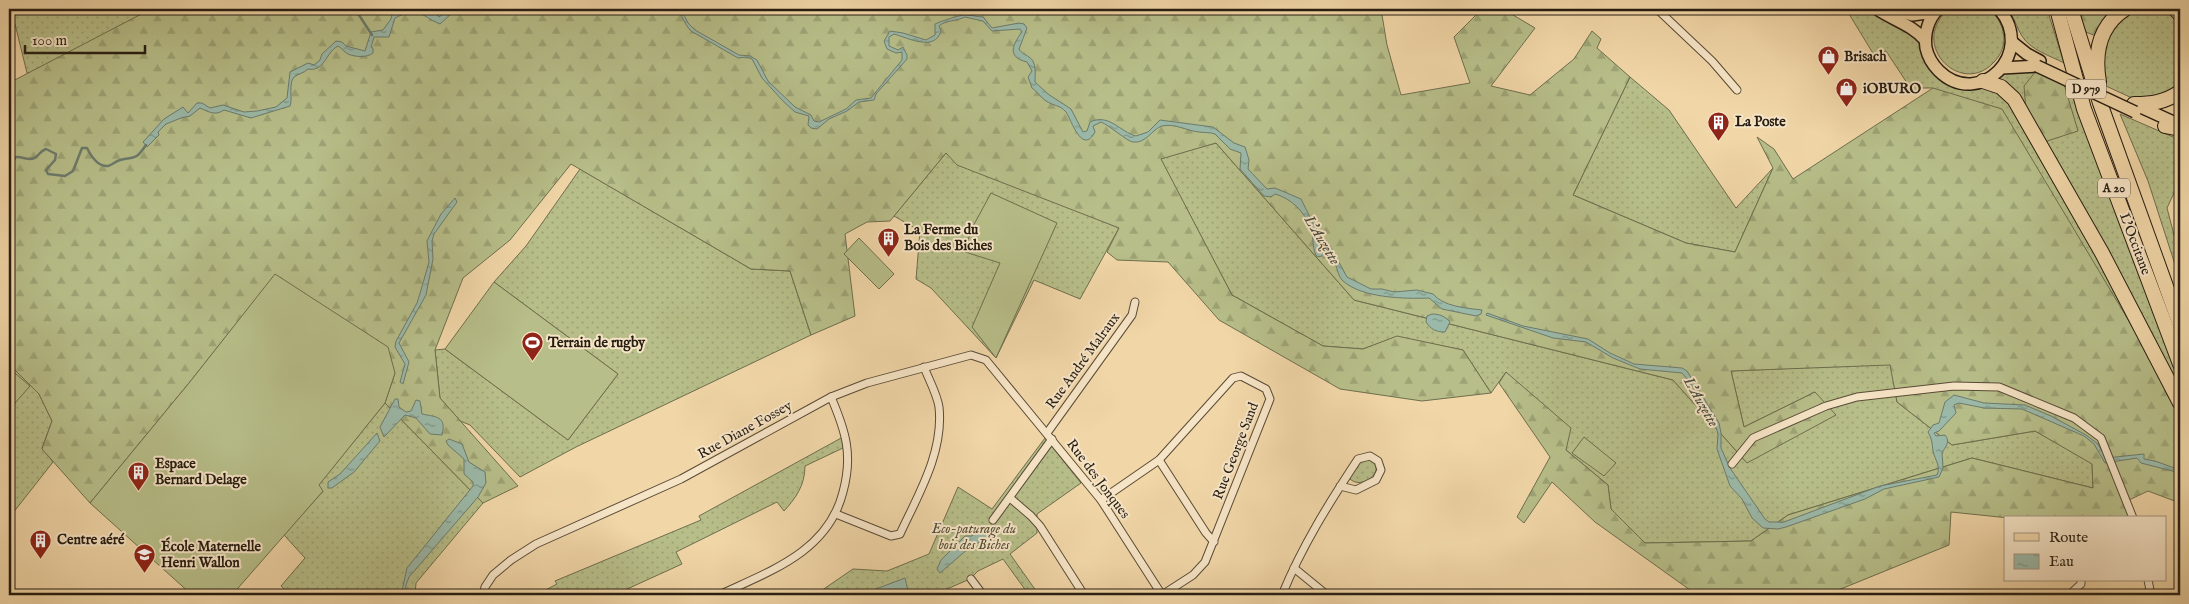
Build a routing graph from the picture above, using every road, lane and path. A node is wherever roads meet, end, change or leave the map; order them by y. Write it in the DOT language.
graph roads {
  1 [pos="1656,9"];
  2 [pos="1877,9"];
  3 [pos="1891,9"];
  4 [pos="1999,9"];
  5 [pos="2056,9"];
  6 [pos="2071,9"];
  7 [pos="2125,9"];
  8 [pos="2175,9"];
  9 [pos="1936,10"];
  10 [pos="2180,14"];
  11 [pos="1925,40"];
  12 [pos="2012,42"];
  13 [pos="2039,64"];
  14 [pos="2002,68"];
  15 [pos="1983,81"];
  16 [pos="1737,90"];
  17 [pos="2180,92"];
  18 [pos="2134,108"];
  19 [pos="2105,115"];
  20 [pos="2180,125"];
  21 [pos="2165,126"];
  22 [pos="2180,131"];
  23 [pos="1135,302"];
  24 [pos="2180,325"];
  25 [pos="2180,364"];
  26 [pos="924,367"];
  27 [pos="831,397"];
  28 [pos="2180,403"];
  29 [pos="1025,407"];
  30 [pos="1049,436"];
  31 [pos="1159,460"];
  32 [pos="1732,464"];
  33 [pos="1340,486"];
  34 [pos="1010,498"];
  35 [pos="1102,500"];
  36 [pos="836,514"];
  37 [pos="2132,516"];
  38 [pos="993,520"];
  39 [pos="1214,542"];
  40 [pos="1294,568"];
  41 [pos="971,579"];
  42 [pos="2081,582"];
  43 [pos="2148,582"];
  44 [pos="483,595"];
  45 [pos="719,595"];
  46 [pos="983,595"];
  47 [pos="1084,595"];
  48 [pos="1162,595"];
  49 [pos="1282,595"];
  50 [pos="1327,595"];
  51 [pos="2069,595"];
  52 [pos="2151,595"];
  1 -- 16 [label="street"];
  2 -- 11 [label="main road"];
  3 -- 9 [label="main road"];
  4 -- 12 [label="main road"];
  5 -- 25 [label="highway, L'Occitane / A 20"];
  6 -- 19 [label="highway, L'Occitane / A 20"];
  7 -- 19 [label="highway"];
  8 -- 10 [label="highway"];
  9 -- 11 [label="main road"];
  11 -- 15 [label="main road"];
  12 -- 13 [label="main road, D 979"];
  12 -- 14 [label="main road"];
  13 -- 14 [label="main road, D 979"];
  13 -- 18 [label="main road, D 979, bridge"];
  14 -- 15 [label="main road"];
  15 -- 28 [label="highway"];
  17 -- 18 [label="highway"];
  18 -- 20 [label="main road, D 979"];
  18 -- 21 [label="main road, D 979"];
  19 -- 24 [label="highway, L'Occitane / A 20"];
  21 -- 22 [label="highway"];
  23 -- 30 [label="street, Rue André Malraux"];
  26 -- 27 [label="street, Rue Diane Fossey"];
  26 -- 29 [label="street, Rue Diane Fossey"];
  26 -- 36 [label="street"];
  27 -- 36 [label="street"];
  27 -- 44 [label="street, Rue Diane Fossey"];
  29 -- 30 [label="street, Rue des Jonques"];
  30 -- 34 [label="street, Rue André Malraux"];
  30 -- 35 [label="street, Rue des Jonques"];
  31 -- 35 [label="street, Rue George Sand"];
  31 -- 39 [label="street"];
  31 -- 39 [label="street, Rue George Sand"];
  32 -- 37 [label="street"];
  33 -- 33 [label="street"];
  33 -- 40 [label="street"];
  34 -- 38 [label="street, Rue André Malraux"];
  34 -- 47 [label="street"];
  35 -- 48 [label="street, Rue des Jonques"];
  36 -- 45 [label="street"];
  39 -- 48 [label="street, Rue George Sand"];
  40 -- 49 [label="street"];
  40 -- 50 [label="street"];
  41 -- 46 [label="street"];
  42 -- 51 [label="street"];
  43 -- 52 [label="street"];
}
